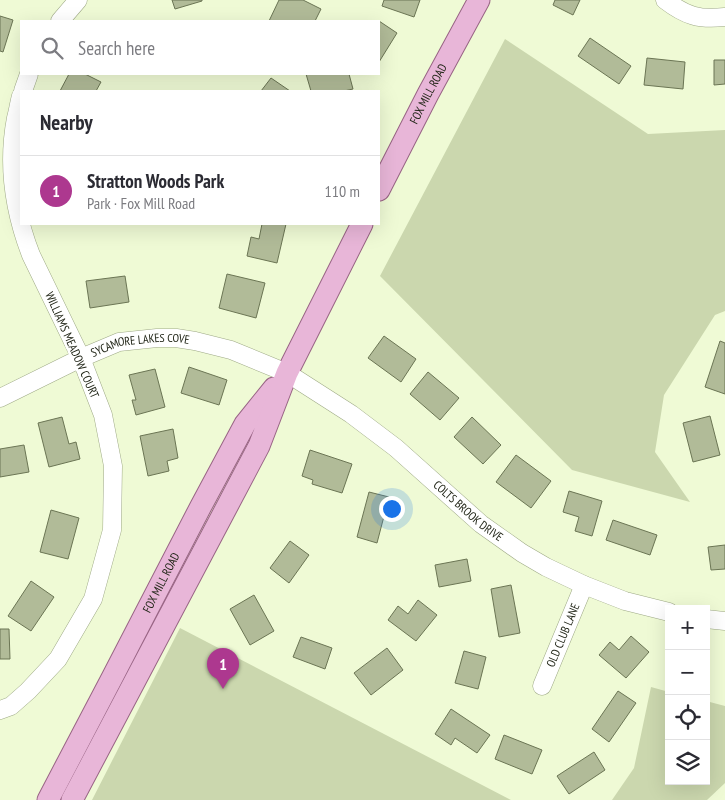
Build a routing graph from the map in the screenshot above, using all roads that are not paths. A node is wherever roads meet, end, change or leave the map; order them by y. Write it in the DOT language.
graph roads {
  1 [pos="78,0"];
  2 [pos="479,0"];
  3 [pos="665,0"];
  4 [pos="725,17"];
  5 [pos="61,20"];
  6 [pos="30,75"];
  7 [pos="23,90"];
  8 [pos="20,101"];
  9 [pos="380,188"];
  10 [pos="20,223"];
  11 [pos="21,225"];
  12 [pos="361,225"];
  13 [pos="81,358"];
  14 [pos="287,373"];
  15 [pos="0,398"];
  16 [pos="584,585"];
  17 [pos="665,611"];
  18 [pos="710,619"];
  19 [pos="725,621"];
  20 [pos="542,686"];
  21 [pos="0,710"];
  22 [pos="48,800"];
  23 [pos="72,800"];
  1 -- 5 [label="street"];
  2 -- 9 [label="main road, FOX MILL ROAD"];
  3 -- 4 [label="street"];
  6 -- 7 [label="street"];
  8 -- 10 [label="street, WILLIAMS MEADOW COURT"];
  11 -- 13 [label="street, WILLIAMS MEADOW COURT"];
  12 -- 14 [label="main road, FOX MILL ROAD"];
  13 -- 14 [label="street, SYCAMORE LAKES COVE"];
  13 -- 15 [label="street, SYCAMORE LAKES COVE"];
  13 -- 21 [label="street, WILLIAMS MEADOW COURT"];
  14 -- 16 [label="street, COLTS BROOK DRIVE"];
  14 -- 22 [label="main road, FOX MILL ROAD"];
  14 -- 23 [label="main road, FOX MILL ROAD"];
  16 -- 17 [label="street, COLTS BROOK DRIVE"];
  16 -- 20 [label="street, OLD CLUB LANE"];
  18 -- 19 [label="street"];
}
